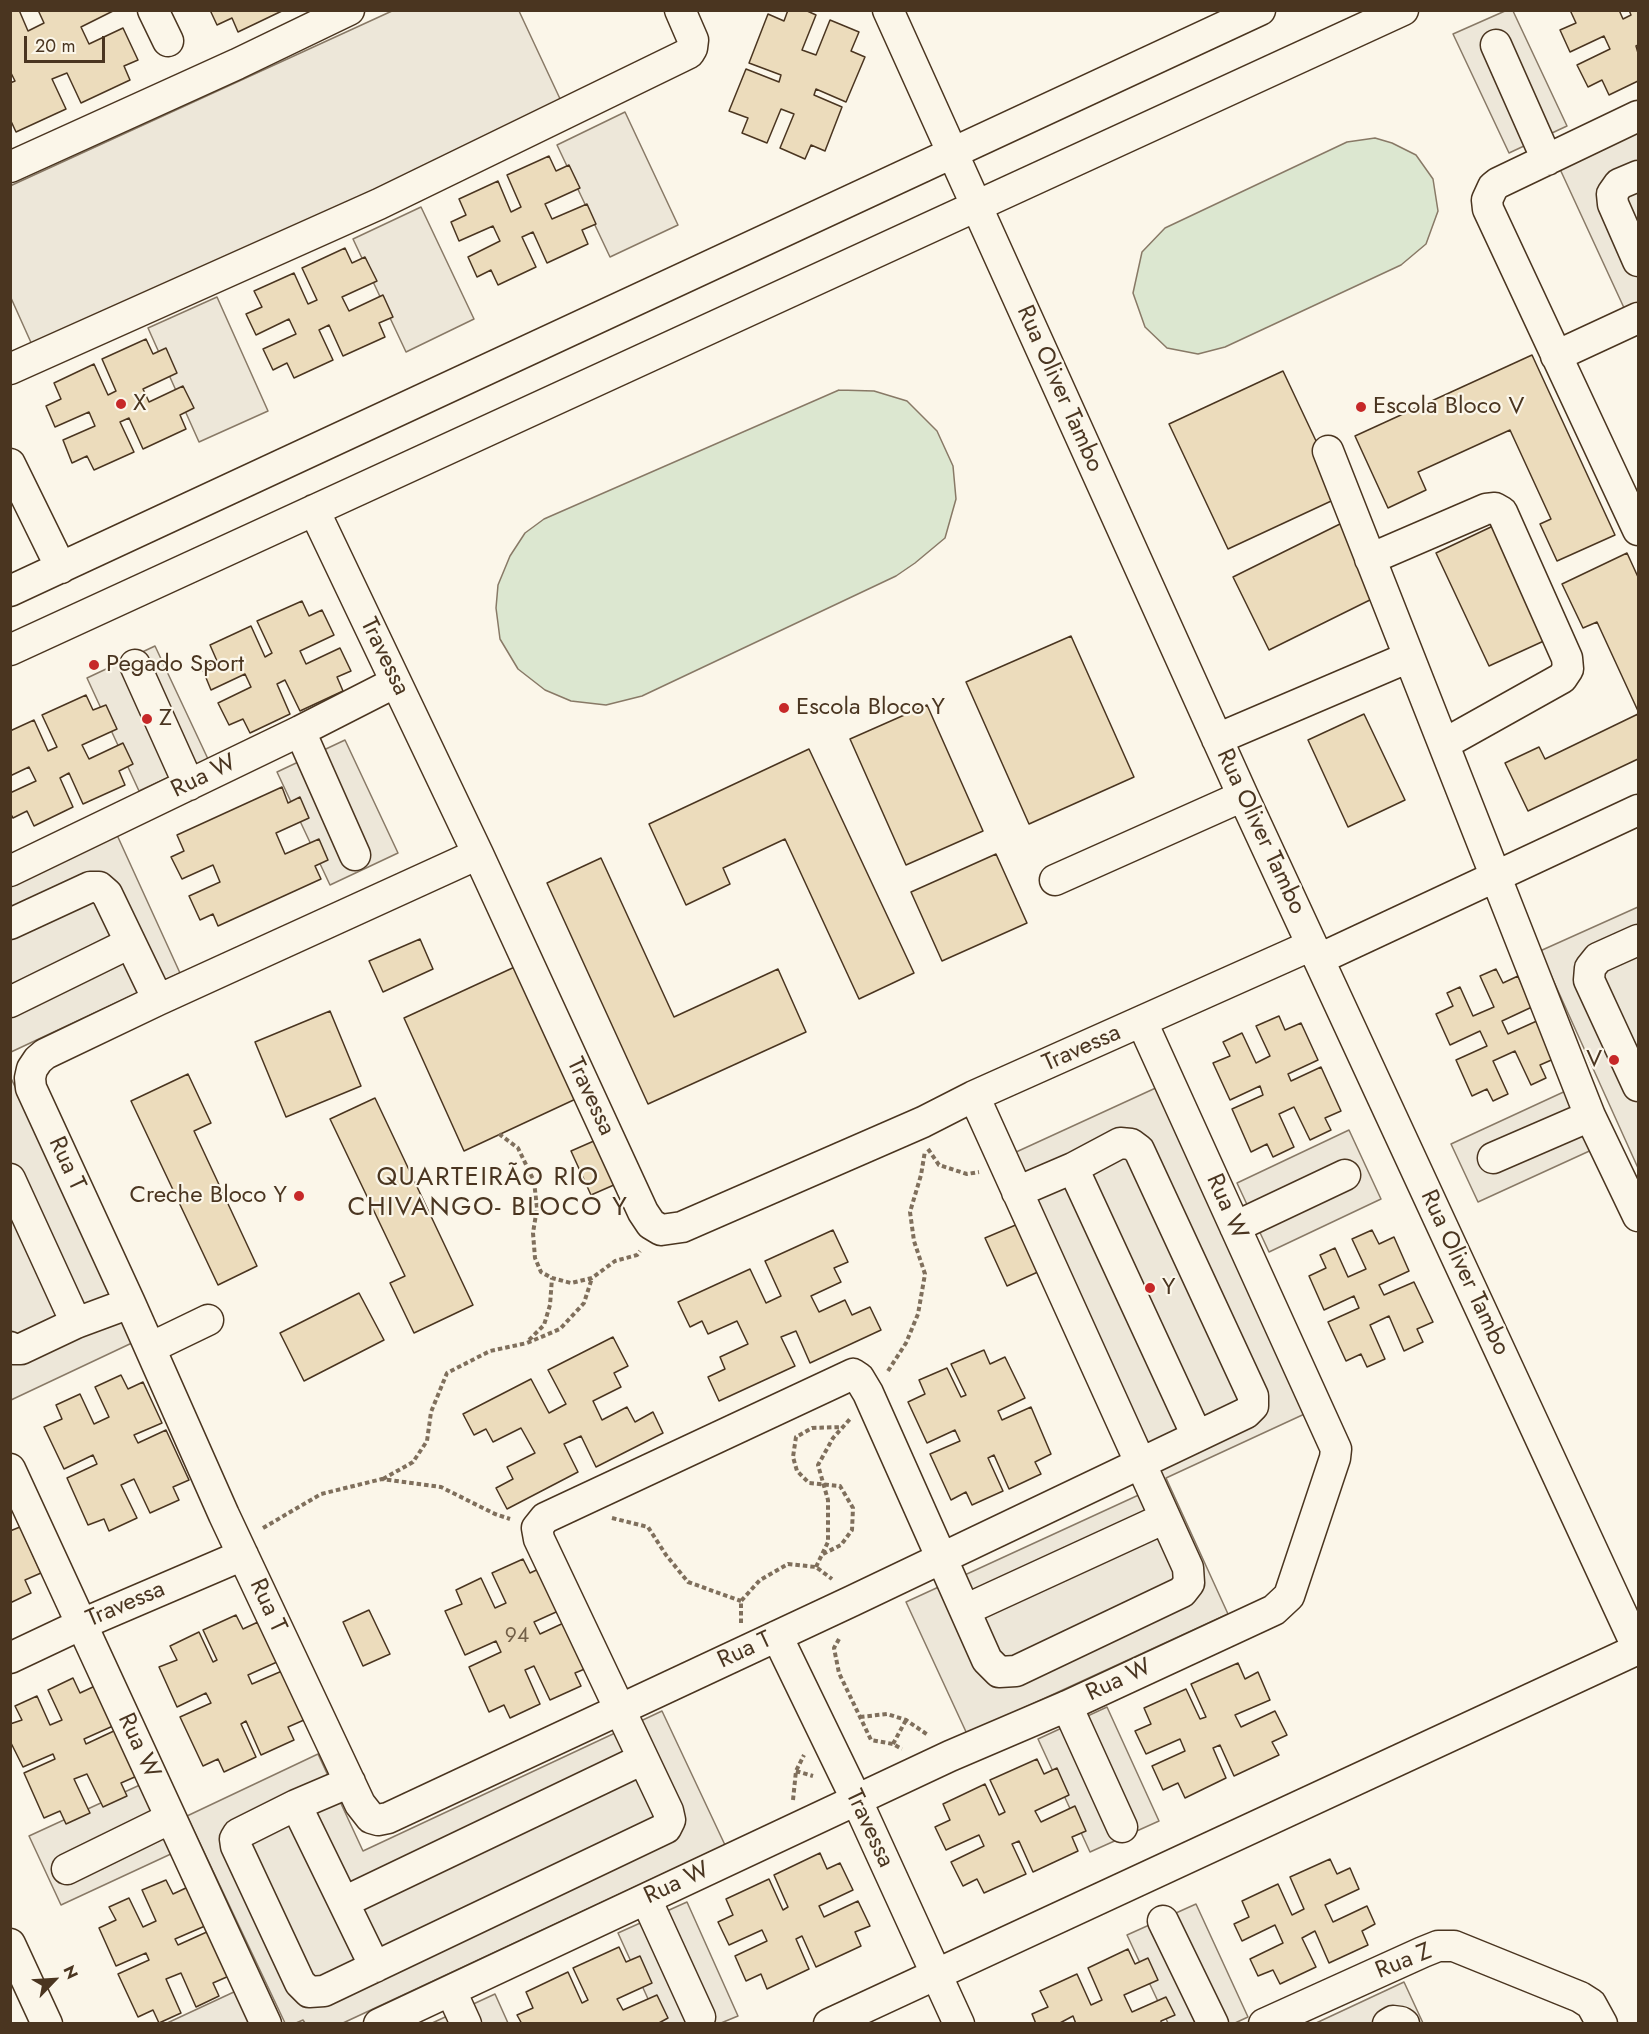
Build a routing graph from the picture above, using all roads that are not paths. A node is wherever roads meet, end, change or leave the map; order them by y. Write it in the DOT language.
graph roads {
  1 [pos="153,10"];
  2 [pos="349,10"];
  3 [pos="680,10"];
  4 [pos="888,10"];
  5 [pos="1260,10"];
  6 [pos="1403,10"];
  7 [pos="168,41"];
  8 [pos="1496,45"];
  9 [pos="1638,116"];
  10 [pos="953,153"];
  11 [pos="1547,160"];
  12 [pos="10,167"];
  13 [pos="1638,176"];
  14 [pos="976,207"];
  15 [pos="1637,256"];
  16 [pos="1638,318"];
  17 [pos="1556,356"];
  18 [pos="10,369"];
  19 [pos="1328,451"];
  20 [pos="10,464"];
  21 [pos="314,510"];
  22 [pos="1638,531"];
  23 [pos="1370,558"];
  24 [pos="61,568"];
  25 [pos="10,591"];
  26 [pos="10,650"];
  27 [pos="1409,657"];
  28 [pos="135,665"];
  29 [pos="396,682"];
  30 [pos="300,731"];
  31 [pos="1217,739"];
  32 [pos="1444,744"];
  33 [pos="189,785"];
  34 [pos="1243,796"];
  35 [pos="1638,810"];
  36 [pos="478,854"];
  37 [pos="355,855"];
  38 [pos="10,871"];
  39 [pos="1496,878"];
  40 [pos="1055,880"];
  41 [pos="10,924"];
  42 [pos="1638,939"];
  43 [pos="130,943"];
  44 [pos="1316,952"];
  45 [pos="158,1000"];
  46 [pos="10,1002"];
  47 [pos="1142,1022"];
  48 [pos="1638,1086"];
  49 [pos="974,1096"];
  50 [pos="1590,1116"];
  51 [pos="1493,1158"];
  52 [pos="1073,1168"];
  53 [pos="1345,1175"];
  54 [pos="10,1179"];
  55 [pos="1017,1192"];
  56 [pos="1638,1216"];
  57 [pos="1235,1227"];
  58 [pos="130,1303"];
  59 [pos="208,1320"];
  60 [pos="76,1323"];
  61 [pos="10,1347"];
  62 [pos="150,1348"];
  63 [pos="1197,1436"];
  64 [pos="1140,1464"];
  65 [pos="10,1469"];
  66 [pos="1165,1518"];
  67 [pos="243,1555"];
  68 [pos="942,1559"];
  69 [pos="965,1610"];
  70 [pos="82,1624"];
  71 [pos="777,1636"];
  72 [pos="1638,1649"];
  73 [pos="10,1658"];
  74 [pos="1067,1706"];
  75 [pos="620,1710"];
  76 [pos="643,1759"];
  77 [pos="350,1782"];
  78 [pos="857,1801"];
  79 [pos="296,1804"];
  80 [pos="171,1818"];
  81 [pos="1122,1827"];
  82 [pos="67,1869"];
  83 [pos="646,1899"];
  84 [pos="344,1902"];
  85 [pos="1163,1921"];
  86 [pos="10,1944"];
  87 [pos="375,1967"];
  88 [pos="936,1974"];
  89 [pos="451,1991"];
  90 [pos="700,2017"];
  91 [pos="259,2021"];
  92 [pos="46,2024"];
  93 [pos="379,2024"];
  94 [pos="466,2024"];
  95 [pos="829,2024"];
  96 [pos="959,2024"];
  97 [pos="1213,2024"];
  98 [pos="1264,2024"];
  99 [pos="1388,2024"];
  100 [pos="1404,2024"];
  101 [pos="1602,2024"];
  1 -- 7 [label="street"];
  2 -- 12 [label="street"];
  3 -- 18 [label="street"];
  4 -- 10 [label="street, Rua Oliver Tambo"];
  5 -- 10 [label="street"];
  6 -- 14 [label="street"];
  8 -- 11 [label="street"];
  9 -- 11 [label="street"];
  10 -- 14 [label="street, Rua Oliver Tambo"];
  10 -- 24 [label="street"];
  11 -- 17 [label="street"];
  13 -- 15 [label="street"];
  14 -- 21 [label="street"];
  14 -- 31 [label="street, Rua Oliver Tambo"];
  16 -- 17 [label="street"];
  17 -- 22 [label="street"];
  19 -- 23 [label="street"];
  20 -- 24 [label="street"];
  21 -- 26 [label="street"];
  21 -- 29 [label="street, Travessa"];
  23 -- 27 [label="street"];
  23 -- 32 [label="street"];
  24 -- 25 [label="street"];
  27 -- 31 [label="street"];
  27 -- 32 [label="street"];
  28 -- 33 [label="street"];
  29 -- 30 [label="street, Rua W"];
  29 -- 36 [label="street, Travessa"];
  30 -- 33 [label="street, Rua W"];
  30 -- 37 [label="street"];
  31 -- 34 [label="street, Rua Oliver Tambo"];
  32 -- 39 [label="street"];
  33 -- 38 [label="street, Rua W"];
  34 -- 40 [label="street"];
  34 -- 44 [label="street, Rua Oliver Tambo"];
  35 -- 39 [label="street, Travessa"];
  36 -- 45 [label="street, Rua T"];
  36 -- 49 [label="street, Travessa"];
  39 -- 44 [label="street, Travessa"];
  39 -- 50 [label="street"];
  41 -- 43 [label="street"];
  42 -- 48 [label="street"];
  43 -- 45 [label="street"];
  43 -- 46 [label="street"];
  44 -- 47 [label="street, Travessa"];
  44 -- 72 [label="street, Rua Oliver Tambo"];
  45 -- 58 [label="street, Rua T"];
  47 -- 49 [label="street, Travessa"];
  47 -- 57 [label="street, Rua W"];
  49 -- 55 [label="street"];
  50 -- 51 [label="street"];
  50 -- 56 [label="street"];
  52 -- 55 [label="street, Rua T"];
  52 -- 63 [label="street"];
  52 -- 63 [label="street, Rua T"];
  53 -- 57 [label="street"];
  54 -- 60 [label="street"];
  55 -- 64 [label="street"];
  57 -- 74 [label="street, Rua W"];
  58 -- 60 [label="street"];
  58 -- 62 [label="street, Rua T"];
  59 -- 62 [label="street"];
  60 -- 61 [label="street"];
  62 -- 67 [label="street, Rua T"];
  63 -- 64 [label="street, Rua T"];
  64 -- 66 [label="street"];
  64 -- 68 [label="street, Rua T"];
  65 -- 70 [label="street, Rua W"];
  66 -- 69 [label="street"];
  66 -- 69 [label="street"];
  67 -- 70 [label="street, Travessa"];
  67 -- 77 [label="street, Rua T"];
  68 -- 69 [label="street"];
  68 -- 71 [label="street, Rua T"];
  68 -- 75 [label="street"];
  70 -- 73 [label="street, Travessa"];
  70 -- 80 [label="street, Rua W"];
  71 -- 75 [label="street, Rua T"];
  71 -- 78 [label="street, Travessa"];
  72 -- 88 [label="street"];
  74 -- 78 [label="street, Rua W"];
  74 -- 81 [label="street"];
  75 -- 76 [label="street"];
  75 -- 77 [label="street, Rua T"];
  76 -- 84 [label="street"];
  76 -- 87 [label="street"];
  77 -- 79 [label="street"];
  78 -- 83 [label="street, Rua W"];
  78 -- 88 [label="street, Travessa"];
  79 -- 84 [label="street"];
  79 -- 87 [label="street"];
  80 -- 82 [label="street"];
  80 -- 91 [label="street, Rua W"];
  83 -- 89 [label="street, Rua W"];
  83 -- 90 [label="street"];
  84 -- 87 [label="street"];
  85 -- 97 [label="street"];
  86 -- 92 [label="street"];
  88 -- 95 [label="street"];
  88 -- 96 [label="street, Travessa"];
  89 -- 93 [label="street, Rua W"];
  89 -- 94 [label="street"];
  98 -- 101 [label="street, Rua Z"];
  99 -- 100 [label="street"];
}
